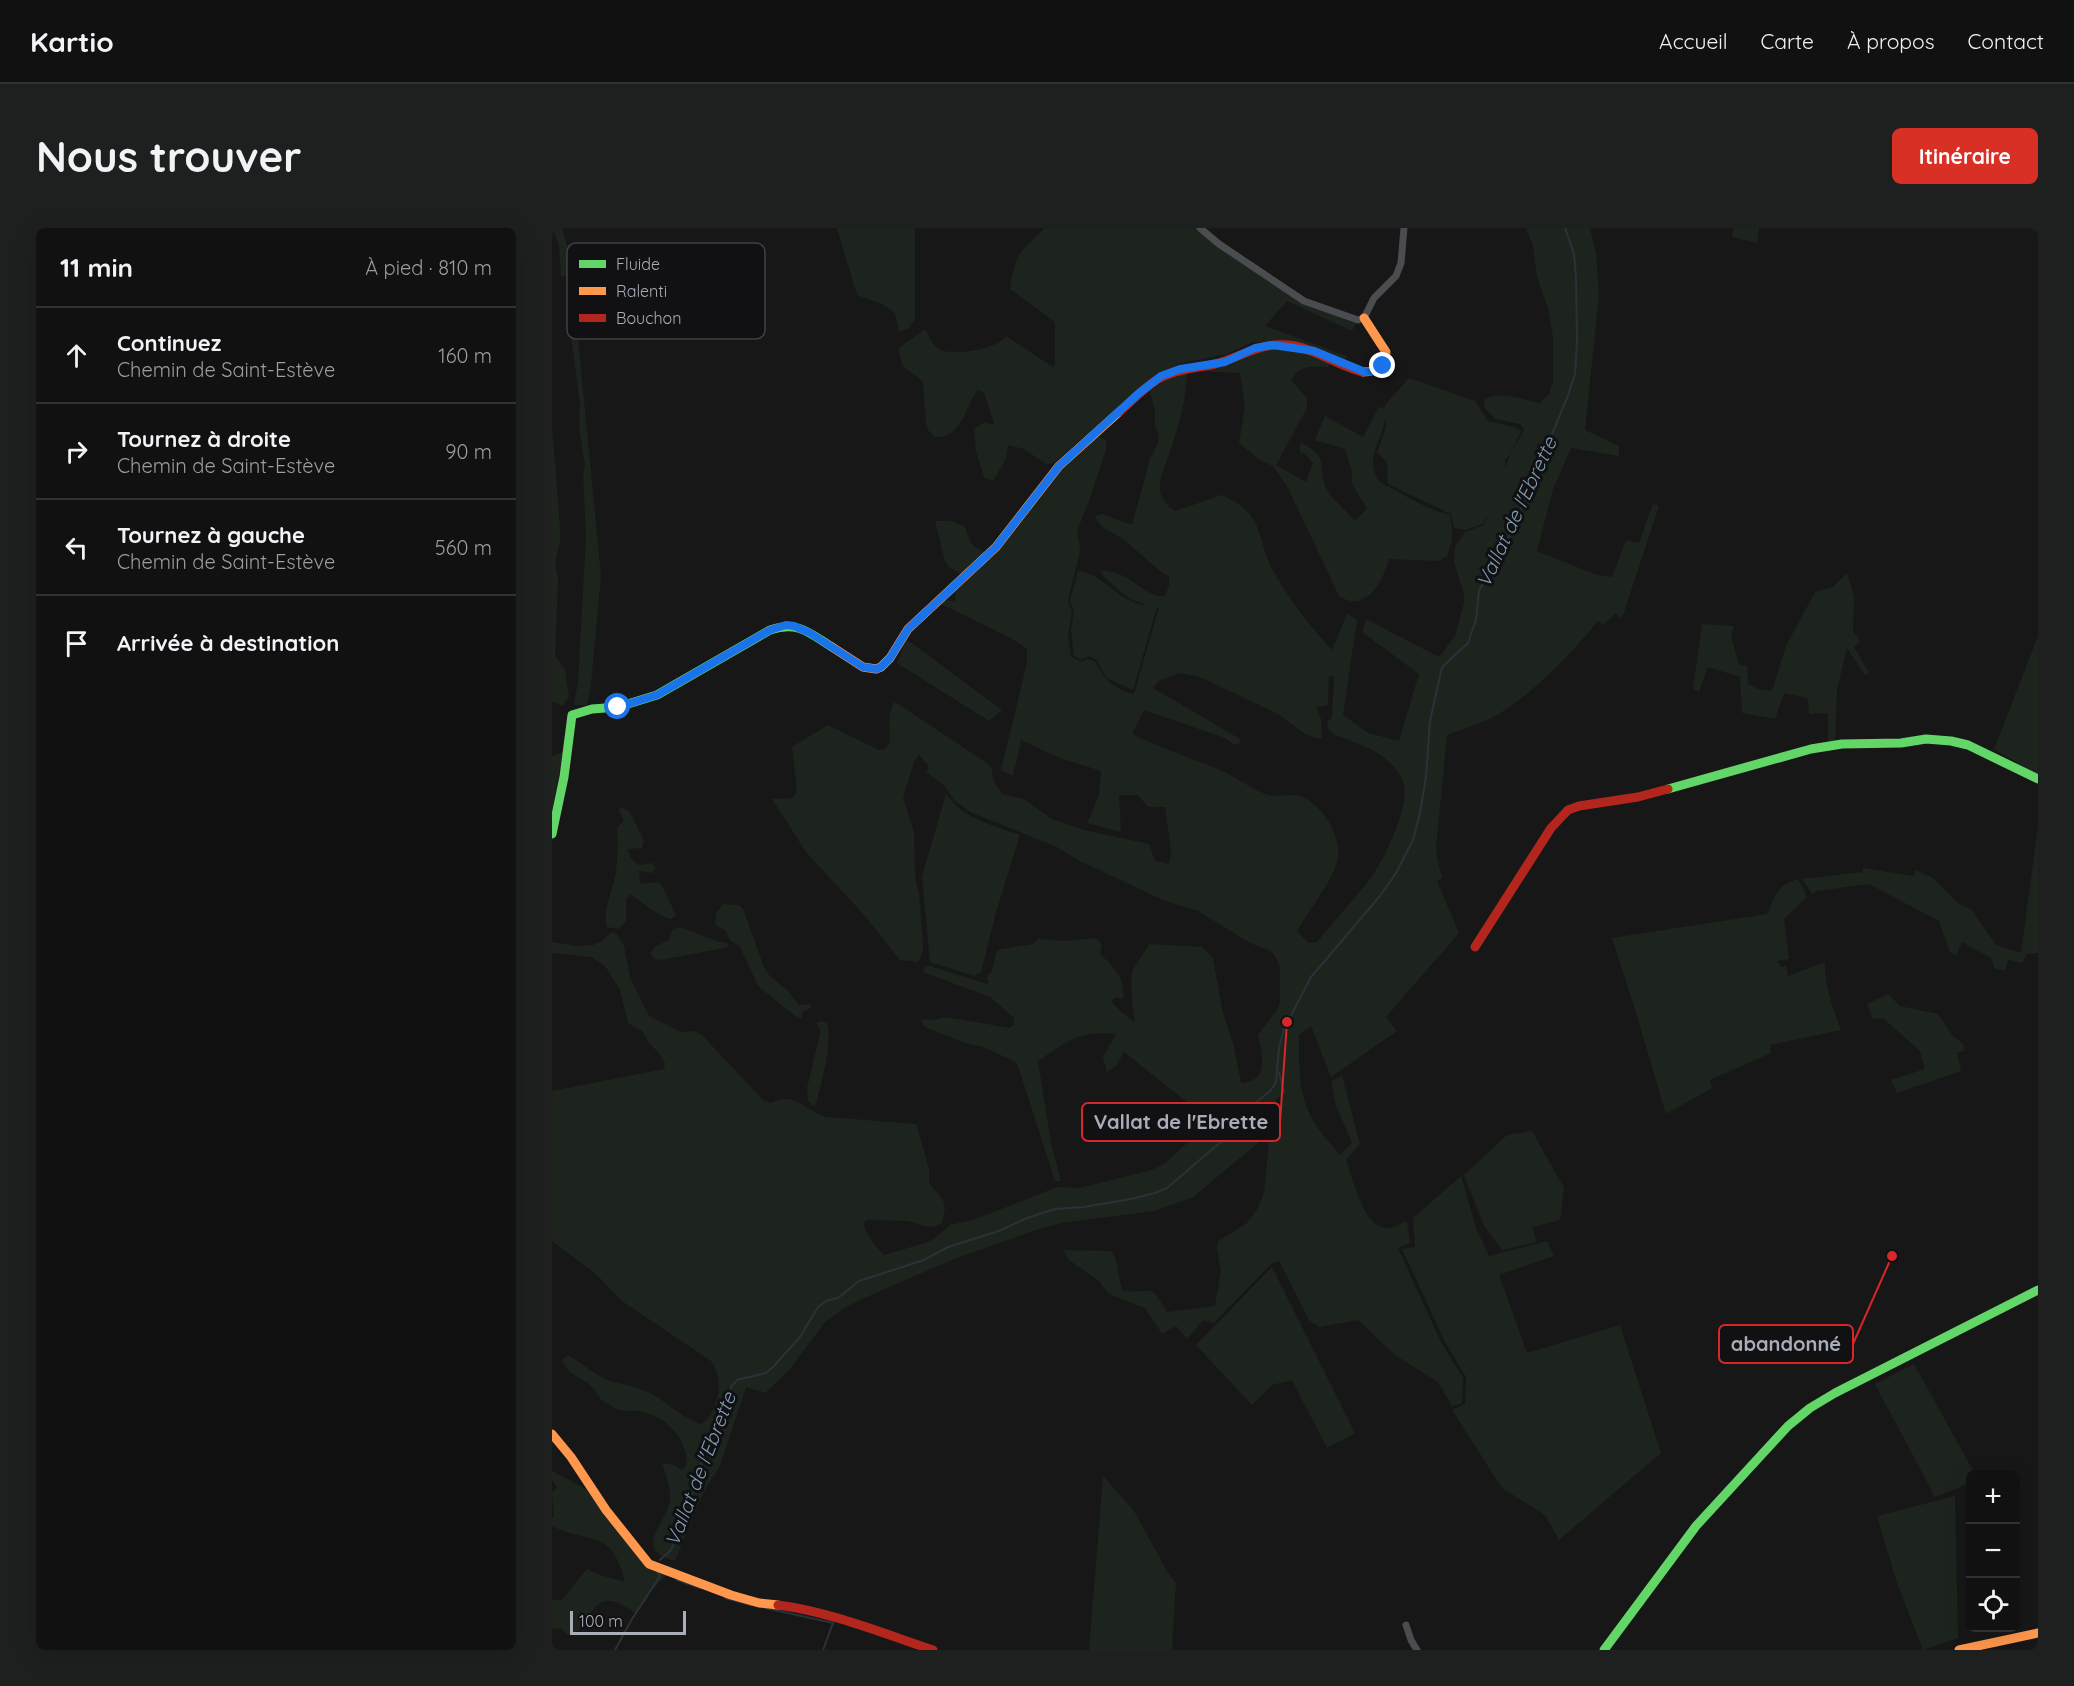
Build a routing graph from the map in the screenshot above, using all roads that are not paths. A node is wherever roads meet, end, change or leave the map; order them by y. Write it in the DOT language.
graph roads {
  1 [pos="1200,228"];
  2 [pos="1404,228"];
  3 [pos="1364,318"];
  4 [pos="2038,779"];
  5 [pos="552,834"];
  6 [pos="1475,947"];
  7 [pos="2038,1290"];
  8 [pos="552,1434"];
  9 [pos="1406,1625"];
  10 [pos="2038,1633"];
  11 [pos="933,1650"];
  12 [pos="1417,1650"];
  13 [pos="1604,1650"];
  14 [pos="1959,1650"];
  1 -- 3 [label="street"];
  2 -- 3 [label="street"];
  3 -- 5 [label="street"];
  4 -- 6 [label="street"];
  7 -- 13 [label="street"];
  8 -- 11 [label="street"];
  9 -- 12 [label="street"];
  10 -- 14 [label="street"];
}
